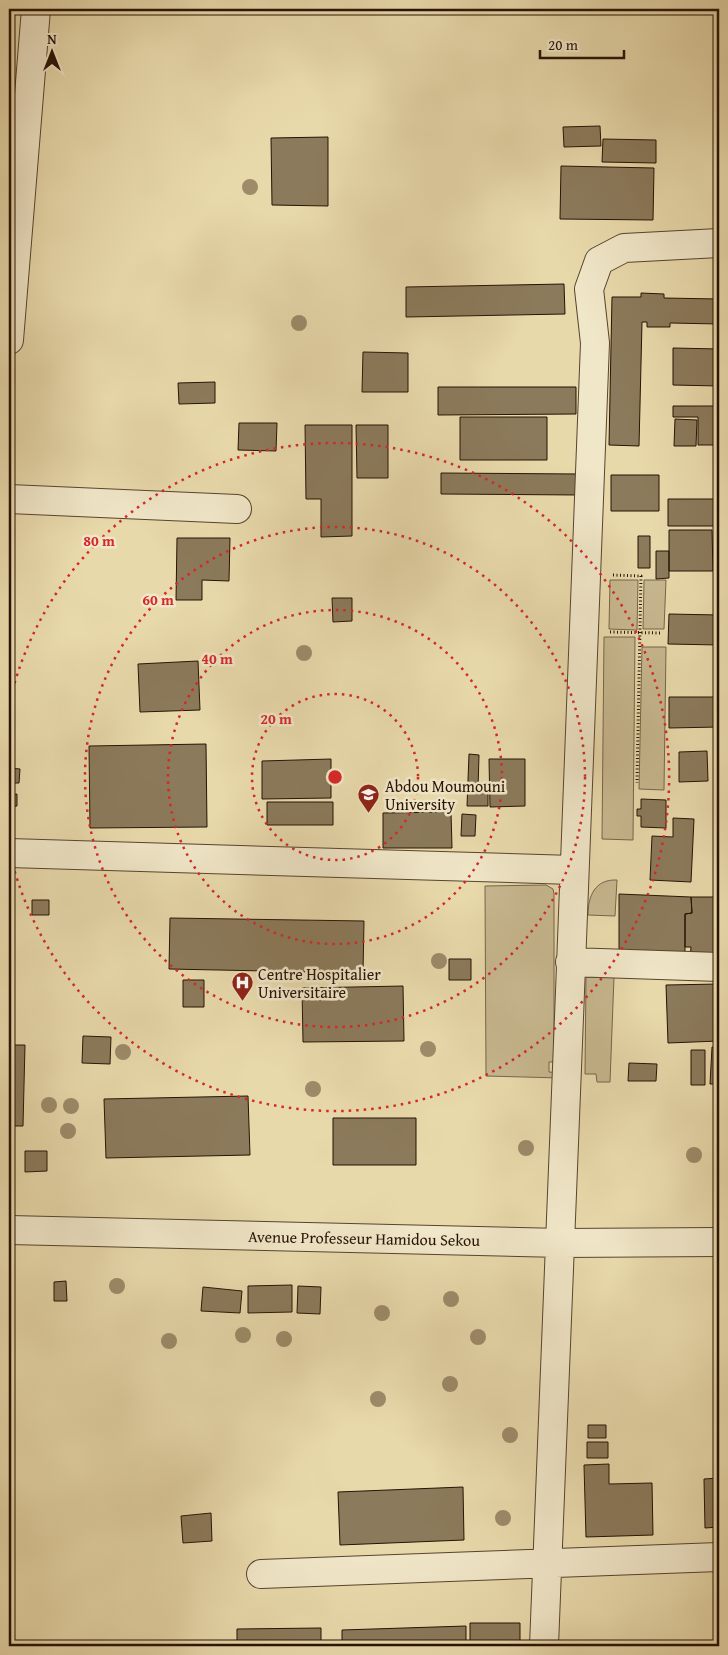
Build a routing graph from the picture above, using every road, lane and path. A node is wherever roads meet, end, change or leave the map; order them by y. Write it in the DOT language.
graph roads {
  1 [pos="36,9"];
  2 [pos="719,243"];
  3 [pos="13,245"];
  4 [pos="9,340"];
  5 [pos="9,499"];
  6 [pos="237,509"];
  7 [pos="641,576"];
  8 [pos="582,632"];
  9 [pos="640,633"];
  10 [pos="662,633"];
  11 [pos="637,783"];
  12 [pos="9,853"];
  13 [pos="573,870"];
  14 [pos="570,962"];
  15 [pos="719,967"];
  16 [pos="9,1230"];
  17 [pos="719,1242"];
  18 [pos="562,1243"];
  19 [pos="719,1557"];
  20 [pos="548,1563"];
  21 [pos="261,1574"];
  22 [pos="544,1646"];
  1 -- 3 [label="street"];
  2 -- 8 [label="street"];
  3 -- 4 [label="street"];
  5 -- 6 [label="street"];
  7 -- 9 [label="path"];
  8 -- 9 [label="path"];
  8 -- 13 [label="street"];
  9 -- 10 [label="path"];
  9 -- 11 [label="path"];
  12 -- 13 [label="street"];
  13 -- 14 [label="street"];
  14 -- 15 [label="street"];
  14 -- 18 [label="street"];
  16 -- 18 [label="street, Avenue Professeur Hamidou Sekou"];
  17 -- 18 [label="street, Avenue Professeur Hamidou Sekou"];
  18 -- 20 [label="street"];
  19 -- 20 [label="street"];
  20 -- 21 [label="street"];
  20 -- 22 [label="street"];
}
